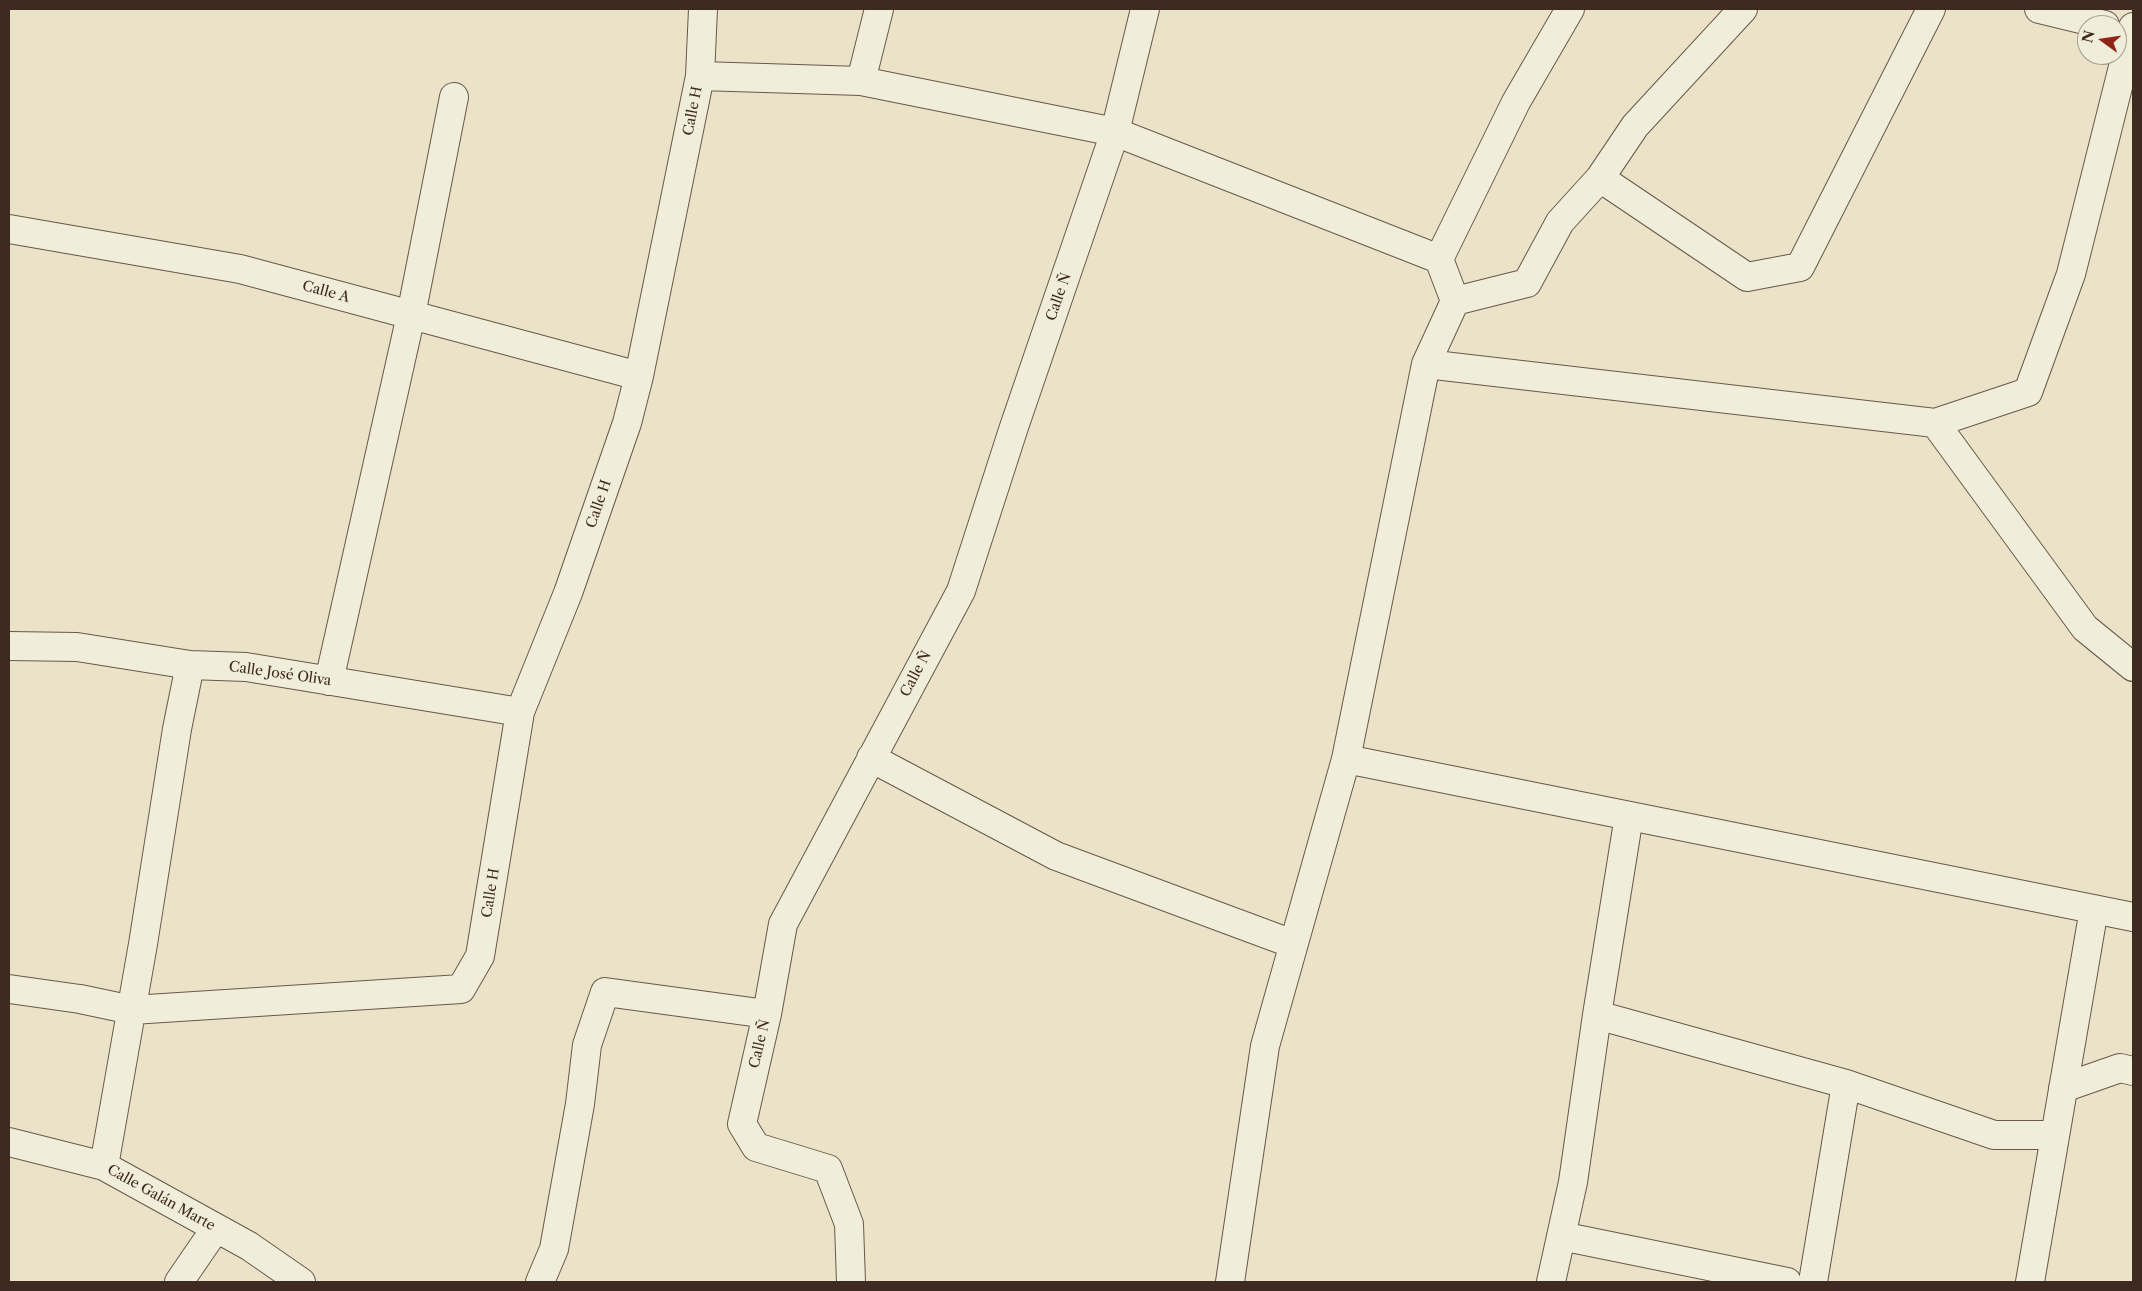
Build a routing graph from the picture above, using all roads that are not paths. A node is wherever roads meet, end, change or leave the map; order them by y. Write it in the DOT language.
graph roads {
  1 [pos="703,9"];
  2 [pos="879,9"];
  3 [pos="1145,9"];
  4 [pos="1570,9"];
  5 [pos="1743,9"];
  6 [pos="1931,9"];
  7 [pos="2039,9"];
  8 [pos="2077,18"];
  9 [pos="2128,29"];
  10 [pos="700,76"];
  11 [pos="861,81"];
  12 [pos="454,97"];
  13 [pos="1115,132"];
  14 [pos="1600,178"];
  15 [pos="9,230"];
  16 [pos="1439,259"];
  17 [pos="1455,300"];
  18 [pos="411,315"];
  19 [pos="1426,364"];
  20 [pos="639,376"];
  21 [pos="1935,423"];
  22 [pos="9,646"];
  23 [pos="190,665"];
  24 [pos="2133,667"];
  25 [pos="329,681"];
  26 [pos="520,712"];
  27 [pos="871,758"];
  28 [pos="1346,759"];
  29 [pos="1629,816"];
  30 [pos="2094,909"];
  31 [pos="2133,917"];
  32 [pos="1294,944"];
  33 [pos="9,989"];
  34 [pos="132,1010"];
  35 [pos="767,1014"];
  36 [pos="1596,1015"];
  37 [pos="2133,1071"];
  38 [pos="1846,1084"];
  39 [pos="2063,1088"];
  40 [pos="2055,1135"];
  41 [pos="11,1149"];
  42 [pos="104,1166"];
  43 [pos="216,1228"];
  44 [pos="1561,1236"];
  45 [pos="179,1282"];
  46 [pos="301,1282"];
  47 [pos="540,1282"];
  48 [pos="850,1282"];
  49 [pos="1230,1282"];
  50 [pos="1551,1282"];
  51 [pos="1787,1282"];
  52 [pos="1812,1282"];
  53 [pos="2030,1282"];
  1 -- 10 [label="street, Calle H"];
  2 -- 11 [label="street"];
  3 -- 13 [label="street, Calle Ñ"];
  4 -- 16 [label="street"];
  5 -- 14 [label="street"];
  6 -- 14 [label="street"];
  7 -- 8 [label="street"];
  9 -- 21 [label="street"];
  10 -- 11 [label="street"];
  10 -- 20 [label="street, Calle H"];
  11 -- 13 [label="street"];
  12 -- 18 [label="street"];
  13 -- 16 [label="street"];
  13 -- 27 [label="street, Calle Ñ"];
  14 -- 17 [label="street"];
  15 -- 18 [label="street, Calle A"];
  16 -- 17 [label="street"];
  17 -- 19 [label="street"];
  18 -- 20 [label="street, Calle A"];
  18 -- 25 [label="street"];
  19 -- 21 [label="street"];
  19 -- 28 [label="street"];
  20 -- 26 [label="street, Calle H"];
  21 -- 24 [label="street"];
  22 -- 23 [label="street, Calle José Oliva"];
  23 -- 25 [label="street, Calle José Oliva"];
  23 -- 34 [label="street"];
  25 -- 26 [label="street, Calle José Oliva"];
  26 -- 34 [label="street, Calle H"];
  27 -- 32 [label="street"];
  27 -- 35 [label="street, Calle Ñ"];
  28 -- 29 [label="street"];
  28 -- 32 [label="street"];
  29 -- 30 [label="street"];
  29 -- 36 [label="street"];
  30 -- 31 [label="street"];
  30 -- 39 [label="street"];
  32 -- 49 [label="street"];
  33 -- 34 [label="street"];
  34 -- 42 [label="street"];
  35 -- 47 [label="street"];
  35 -- 48 [label="street, Calle Ñ"];
  36 -- 38 [label="street"];
  36 -- 44 [label="street"];
  37 -- 39 [label="street"];
  38 -- 40 [label="street"];
  38 -- 52 [label="street"];
  39 -- 40 [label="street"];
  40 -- 53 [label="street"];
  41 -- 42 [label="street, Calle Galán Marte"];
  42 -- 43 [label="street, Calle Galán Marte"];
  43 -- 45 [label="street"];
  43 -- 46 [label="street, Calle Galán Marte"];
  44 -- 50 [label="street"];
  44 -- 51 [label="street"];
}
